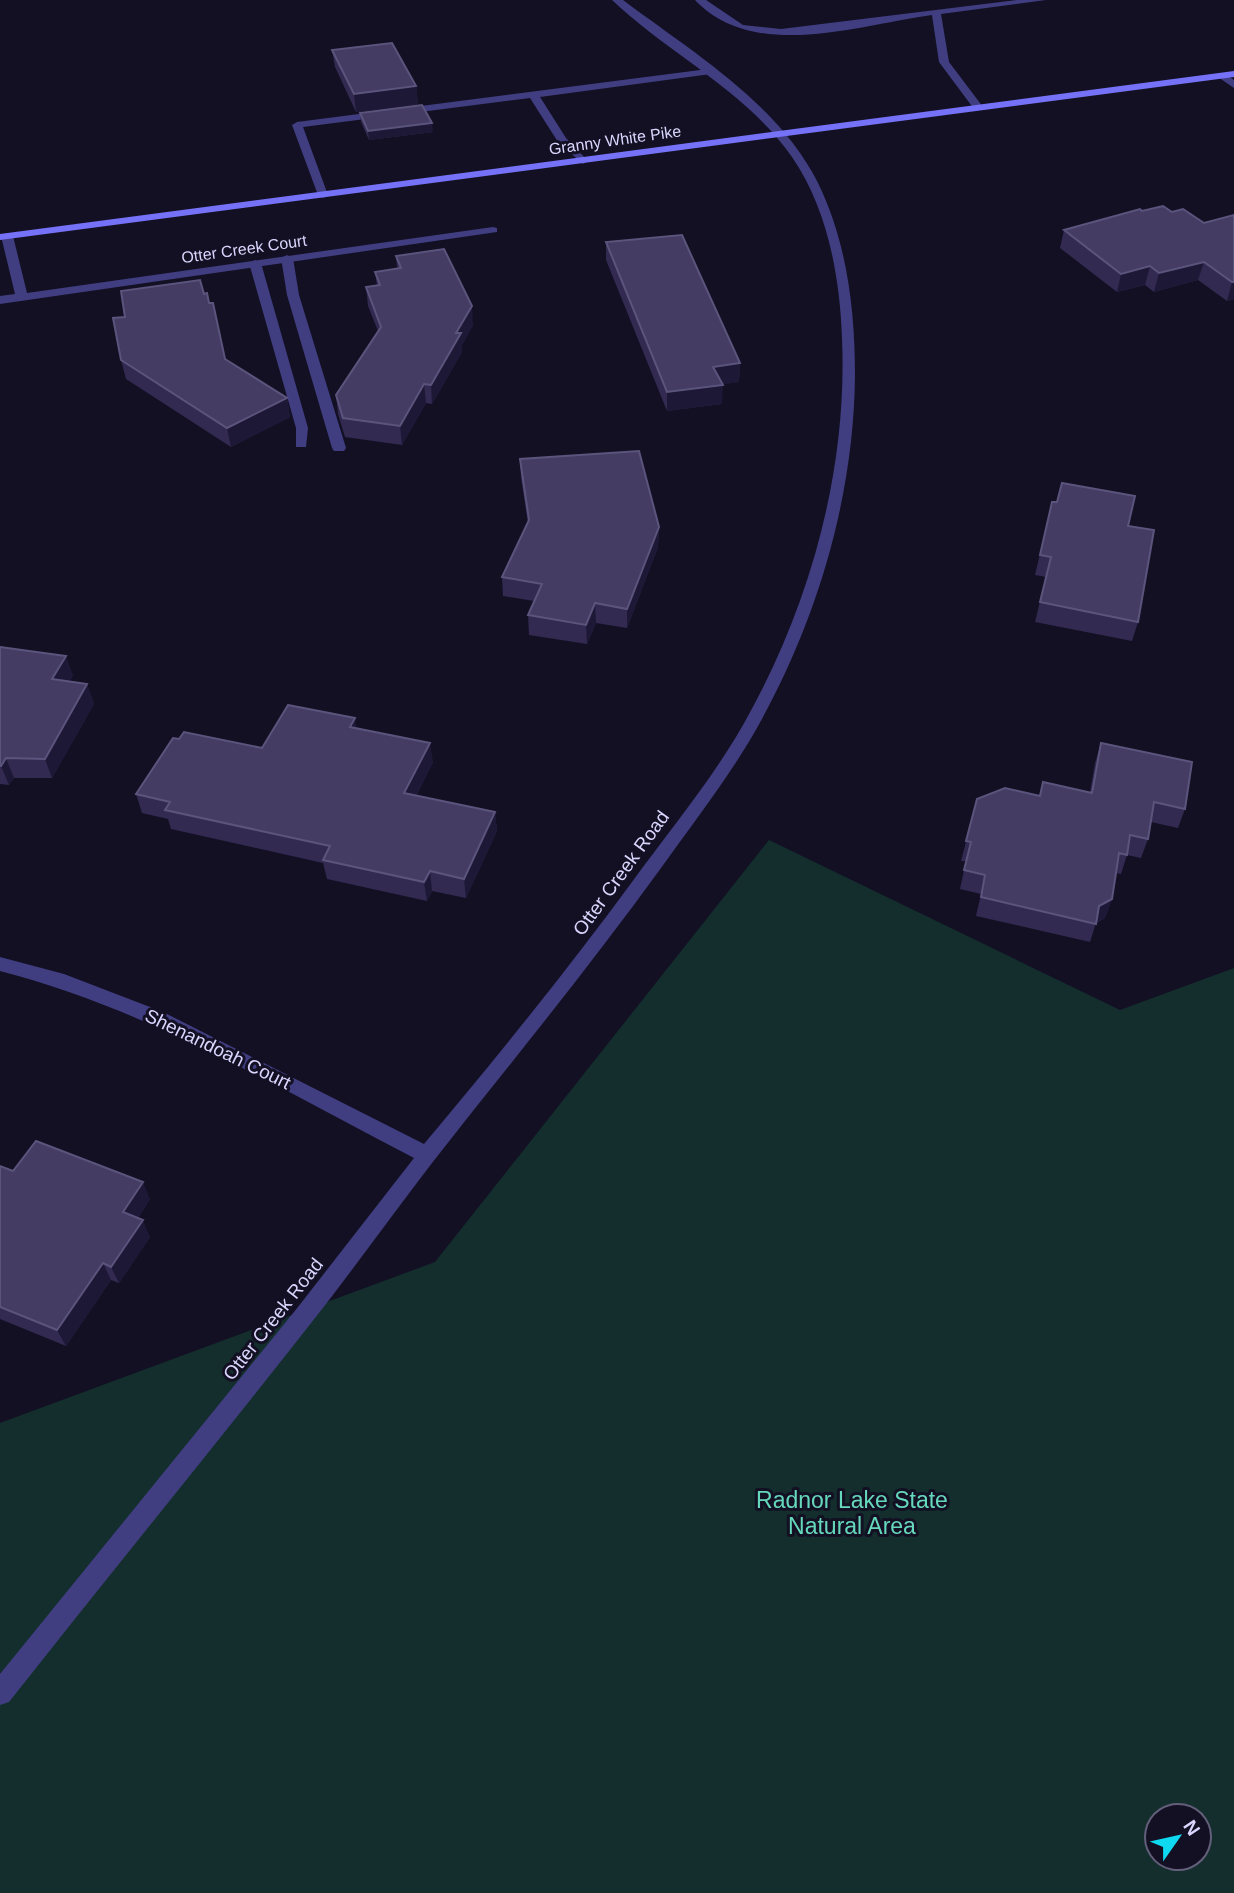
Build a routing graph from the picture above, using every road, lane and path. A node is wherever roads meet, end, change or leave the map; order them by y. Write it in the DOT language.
graph roads {
  1 [pos="617,0"];
  2 [pos="699,0"];
  3 [pos="1041,0"];
  4 [pos="936,12"];
  5 [pos="708,72"];
  6 [pos="1234,74"];
  7 [pos="1221,75"];
  8 [pos="1234,85"];
  9 [pos="533,94"];
  10 [pos="978,107"];
  11 [pos="777,134"];
  12 [pos="583,161"];
  13 [pos="323,195"];
  14 [pos="493,230"];
  15 [pos="3,237"];
  16 [pos="287,258"];
  17 [pos="255,263"];
  18 [pos="22,297"];
  19 [pos="0,300"];
  20 [pos="310,349"];
  21 [pos="283,353"];
  22 [pos="301,444"];
  23 [pos="339,448"];
  24 [pos="0,964"];
  25 [pos="427,1155"];
  26 [pos="0,1693"];
  1 -- 5 [label="street, Otter Creek Road"];
  2 -- 4 [label="street"];
  3 -- 4 [label="street"];
  4 -- 10 [label="street"];
  5 -- 9 [label="street"];
  5 -- 11 [label="street, Otter Creek Road"];
  6 -- 7 [label="main road, Granny White Pike"];
  7 -- 8 [label="street"];
  7 -- 10 [label="main road, Granny White Pike"];
  9 -- 12 [label="street"];
  9 -- 13 [label="street"];
  10 -- 11 [label="main road, Granny White Pike"];
  11 -- 12 [label="main road, Granny White Pike"];
  11 -- 25 [label="street, Otter Creek Road"];
  12 -- 13 [label="main road, Granny White Pike"];
  13 -- 15 [label="main road, Granny White Pike"];
  14 -- 16 [label="street, Otter Creek Court"];
  15 -- 18 [label="street"];
  16 -- 17 [label="street, Otter Creek Court"];
  16 -- 20 [label="street"];
  17 -- 18 [label="street, Otter Creek Court"];
  17 -- 21 [label="street"];
  18 -- 19 [label="street, Otter Creek Court"];
  20 -- 21 [label="street"];
  20 -- 23 [label="street"];
  21 -- 22 [label="street"];
  24 -- 25 [label="street, Shenandoah Court"];
  25 -- 26 [label="street, Otter Creek Road"];
}
